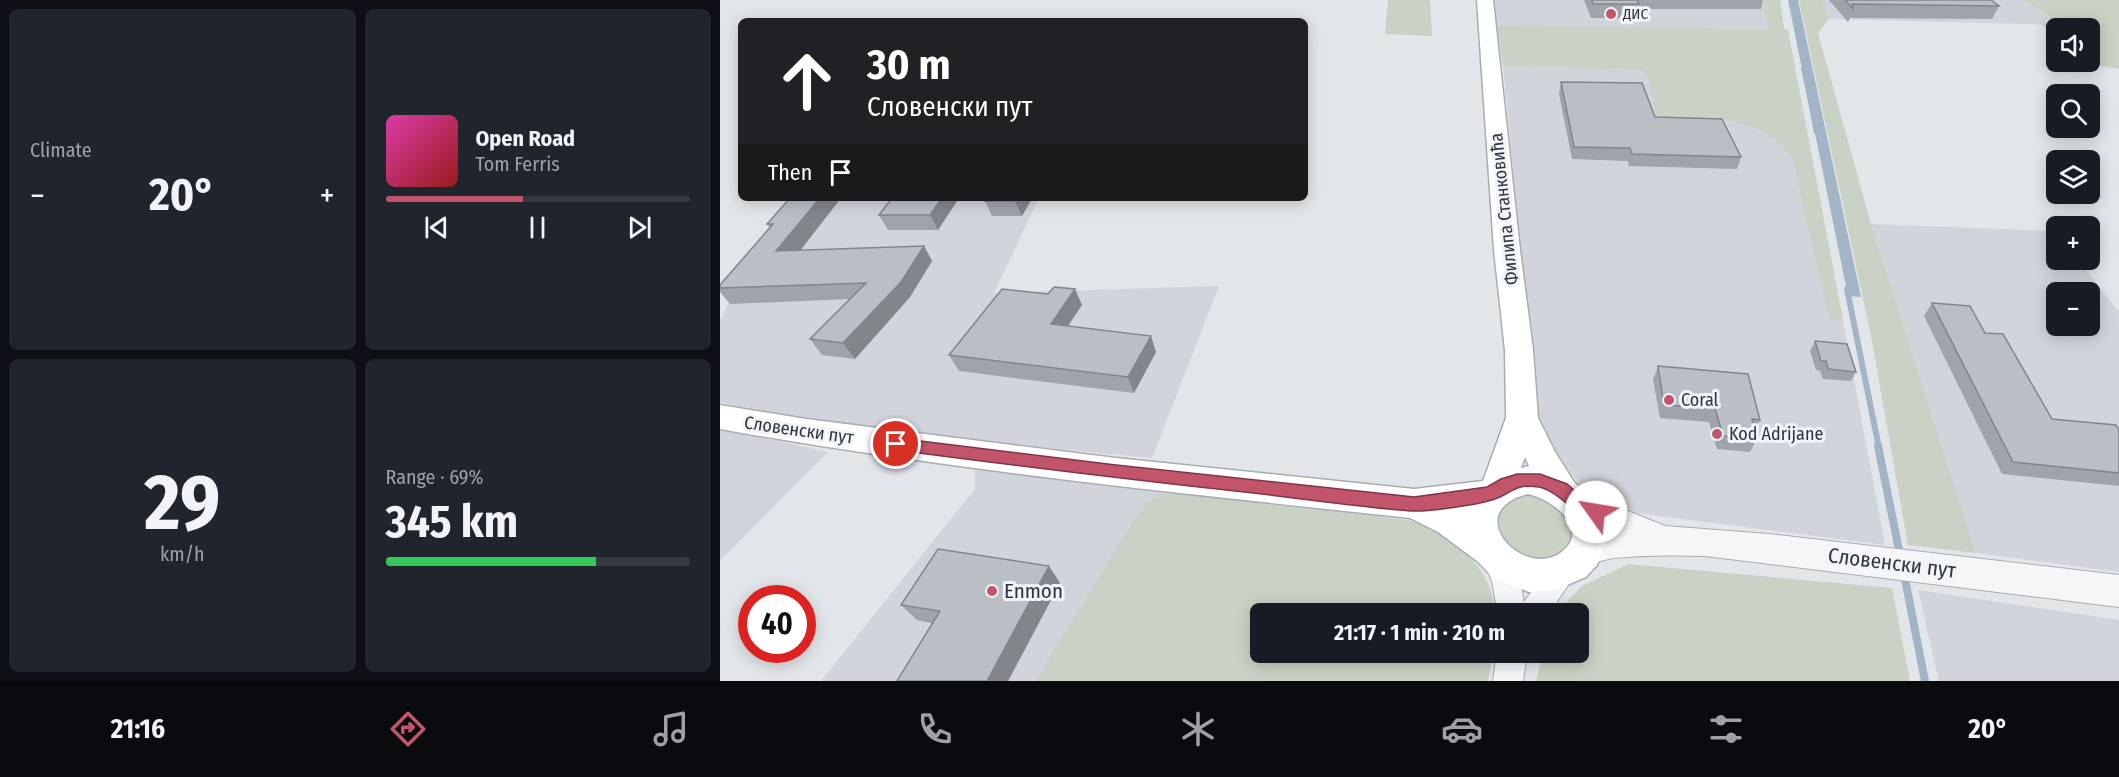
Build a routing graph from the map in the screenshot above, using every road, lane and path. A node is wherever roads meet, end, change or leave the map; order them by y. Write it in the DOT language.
graph roads {
  1 [pos="1485,0"];
  2 [pos="720,417"];
  3 [pos="1522,418"];
  4 [pos="1494,491"];
  5 [pos="1570,496"];
  6 [pos="1414,504"];
  7 [pos="1665,540"];
  8 [pos="1492,553"];
  9 [pos="1574,561"];
  10 [pos="2119,591"];
  11 [pos="1510,603"];
  12 [pos="1541,603"];
  13 [pos="1510,663"];
  14 [pos="1508,681"];
  1 -- 3 [label="main road, Филипа Станковића"];
  2 -- 6 [label="main road, Словенски пут"];
  3 -- 4 [label="main road, Филипа Станковића"];
  3 -- 5 [label="main road, Филипа Станковића"];
  4 -- 5 [label="main road"];
  4 -- 6 [label="main road, Словенски пут"];
  4 -- 8 [label="main road"];
  5 -- 7 [label="street, Словенски пут"];
  5 -- 9 [label="main road"];
  6 -- 8 [label="main road, Словенски пут"];
  7 -- 9 [label="street, Словенски пут"];
  7 -- 10 [label="street, Словенски пут"];
  8 -- 9 [label="main road"];
  8 -- 11 [label="street"];
  9 -- 12 [label="street"];
  13 -- 14 [label="street"];
}
